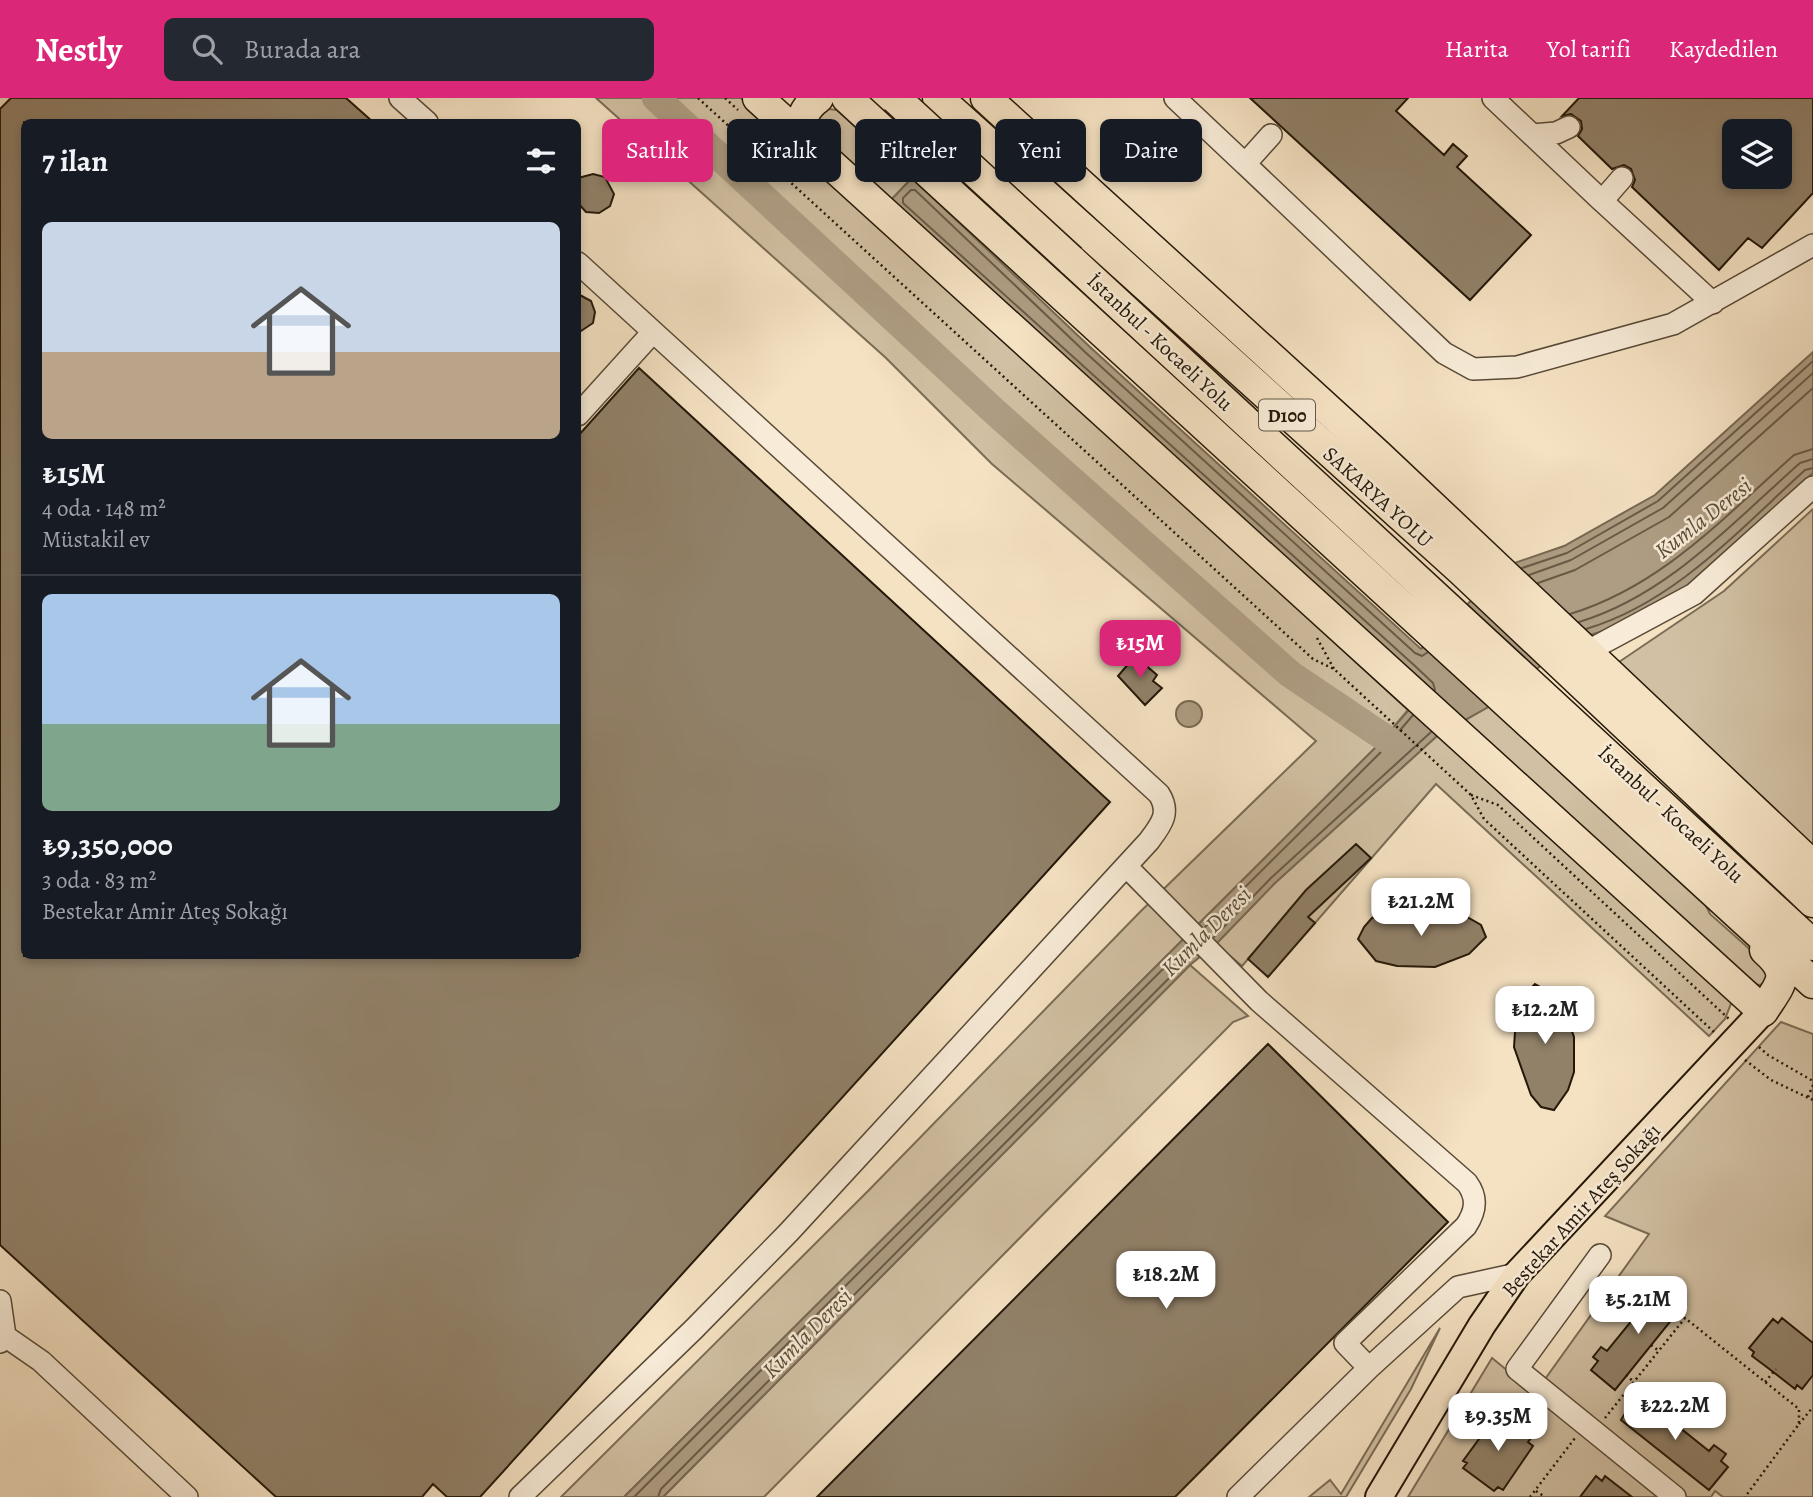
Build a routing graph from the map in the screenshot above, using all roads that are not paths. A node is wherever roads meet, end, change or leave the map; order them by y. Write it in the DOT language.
graph roads {
  1 [pos="400,98"];
  2 [pos="758,98"];
  3 [pos="818,98"];
  4 [pos="847,98"];
  5 [pos="895,98"];
  6 [pos="904,98"];
  7 [pos="938,98"];
  8 [pos="986,98"];
  9 [pos="1175,98"];
  10 [pos="1493,98"];
  11 [pos="424,119"];
  12 [pos="781,119"];
  13 [pos="801,119"];
  14 [pos="870,119"];
  15 [pos="894,119"];
  16 [pos="1569,128"];
  17 [pos="1271,135"];
  18 [pos="1532,135"];
  19 [pos="1245,164"];
  20 [pos="841,174"];
  21 [pos="1622,178"];
  22 [pos="938,182"];
  23 [pos="1602,201"];
  24 [pos="1813,245"];
  25 [pos="1082,250"];
  26 [pos="581,266"];
  27 [pos="1713,303"];
  28 [pos="653,332"];
  29 [pos="581,412"];
  30 [pos="1230,448"];
  31 [pos="1813,487"];
  32 [pos="1480,576"];
  33 [pos="1417,579"];
  34 [pos="1571,650"];
  35 [pos="1126,866"];
  36 [pos="1813,866"];
  37 [pos="1710,890"];
  38 [pos="1813,902"];
  39 [pos="1813,945"];
  40 [pos="1813,983"];
  41 [pos="1813,995"];
  42 [pos="1746,1030"];
  43 [pos="1600,1255"];
  44 [pos="1517,1274"];
  45 [pos="0,1301"];
  46 [pos="3,1339"];
  47 [pos="1369,1368"];
  48 [pos="187,1497"];
  49 [pos="520,1497"];
  50 [pos="1238,1497"];
  51 [pos="1378,1497"];
  52 [pos="1675,1497"];
  1 -- 11 [label="street"];
  2 -- 12 [label="highway"];
  3 -- 13 [label="highway"];
  4 -- 14 [label="highway"];
  5 -- 25 [label="highway, İstanbul - Kocaeli Yolu / D100, bridge"];
  6 -- 15 [label="highway"];
  7 -- 25 [label="highway, SAKARYA YOLU / D100"];
  8 -- 32 [label="highway"];
  9 -- 19 [label="street"];
  10 -- 18 [label="street"];
  16 -- 18 [label="street"];
  17 -- 19 [label="street"];
  18 -- 23 [label="street"];
  19 -- 27 [label="street"];
  20 -- 42 [label="highway"];
  21 -- 23 [label="street"];
  22 -- 30 [label="highway"];
  23 -- 27 [label="street"];
  24 -- 27 [label="street"];
  25 -- 32 [label="highway, SAKARYA YOLU / D100"];
  25 -- 33 [label="highway, İstanbul - Kocaeli Yolu / D100"];
  26 -- 28 [label="street"];
  28 -- 29 [label="street"];
  28 -- 35 [label="street"];
  30 -- 33 [label="highway"];
  30 -- 37 [label="highway"];
  31 -- 34 [label="street"];
  32 -- 34 [label="highway, SAKARYA YOLU / D100"];
  33 -- 39 [label="highway, İstanbul - Kocaeli Yolu / D100"];
  34 -- 36 [label="highway"];
  34 -- 38 [label="highway, SAKARYA YOLU / D100"];
  35 -- 47 [label="street"];
  35 -- 49 [label="street"];
  37 -- 40 [label="highway"];
  37 -- 42 [label="highway"];
  41 -- 42 [label="highway"];
  42 -- 44 [label="main road, Bestekar Amir Ateş Sokağı"];
  43 -- 52 [label="street"];
  44 -- 47 [label="street"];
  44 -- 51 [label="main road, Bestekar Amir Ateş Sokağı"];
  45 -- 46 [label="street"];
  46 -- 48 [label="street"];
  47 -- 50 [label="street"];
}
